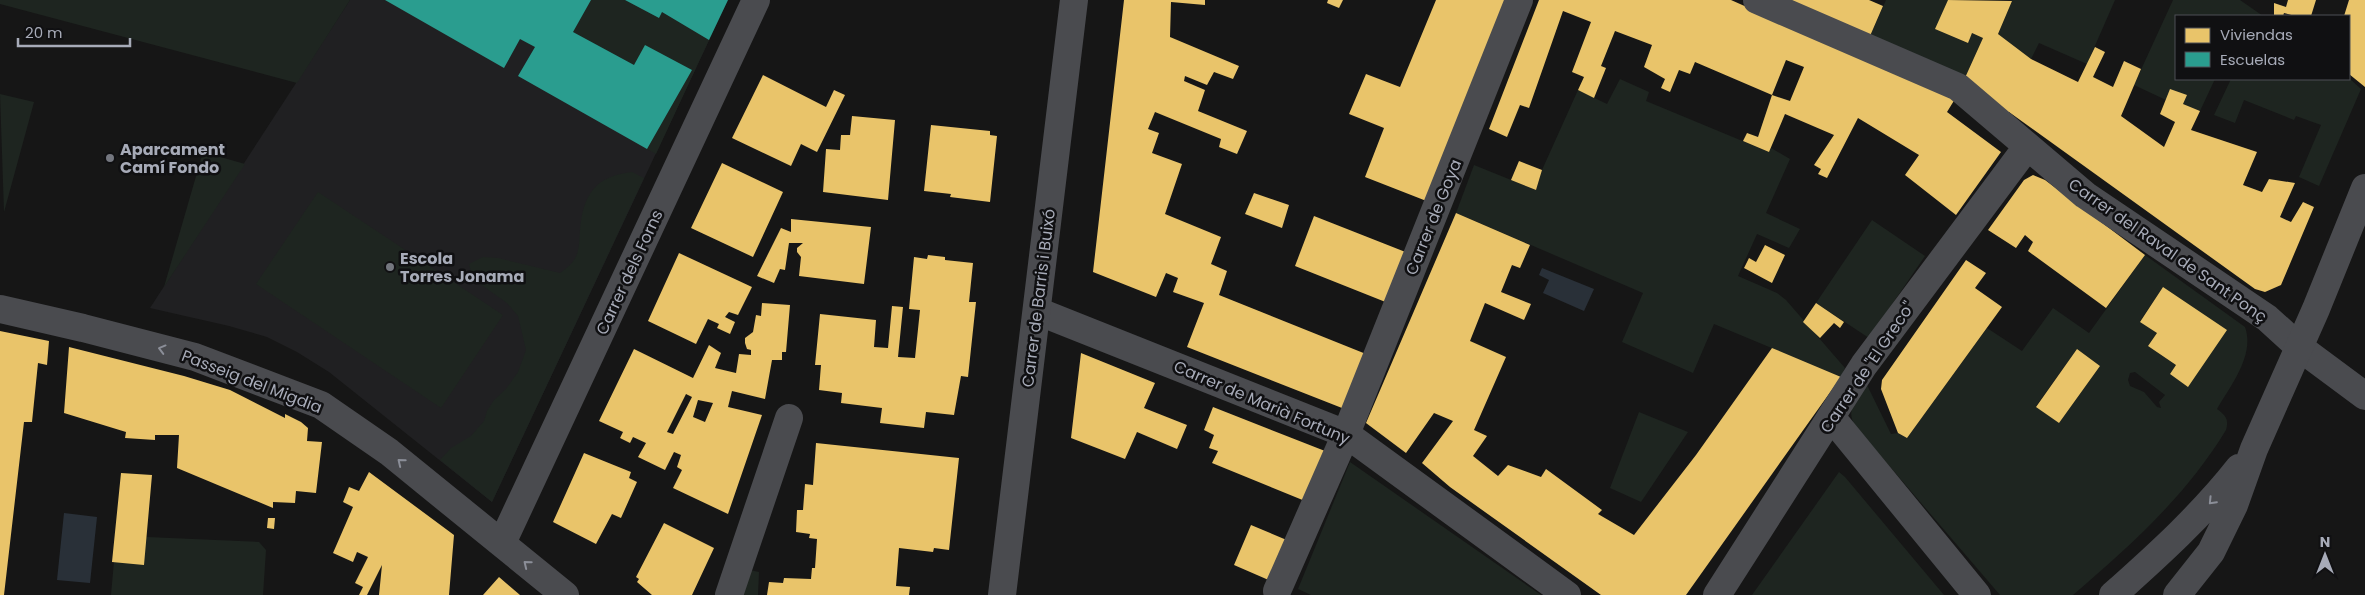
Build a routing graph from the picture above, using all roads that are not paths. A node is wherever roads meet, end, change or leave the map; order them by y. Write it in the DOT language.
graph roads {
  1 [pos="756,0"];
  2 [pos="1074,0"];
  3 [pos="1519,0"];
  4 [pos="1757,0"];
  5 [pos="2027,147"];
  6 [pos="2365,188"];
  7 [pos="0,309"];
  8 [pos="1037,311"];
  9 [pos="2299,347"];
  10 [pos="2365,396"];
  11 [pos="789,418"];
  12 [pos="1832,418"];
  13 [pos="1346,434"];
  14 [pos="2254,449"];
  15 [pos="502,543"];
  16 [pos="1277,591"];
  17 [pos="565,595"];
  18 [pos="729,595"];
  19 [pos="1002,595"];
  20 [pos="1567,595"];
  21 [pos="1717,595"];
  22 [pos="1978,595"];
  23 [pos="2113,595"];
  24 [pos="2177,595"];
  1 -- 15 [label="street, Carrer dels Forns"];
  2 -- 8 [label="street, Carrer de Barris i Buixó"];
  3 -- 13 [label="street, Carrer de Goya"];
  4 -- 5 [label="street, Carrer del Raval de Sant Ponç"];
  5 -- 9 [label="street, Carrer del Raval de Sant Ponç"];
  5 -- 12 [label="street, Carrer de \"El Greco\""];
  6 -- 9 [label="street"];
  15 -- 7 [label="street, Passeig del Migdia, one-way"];
  8 -- 13 [label="street, Carrer de Marià Fortuny"];
  8 -- 19 [label="street, Carrer de Barris i Buixó"];
  9 -- 10 [label="street, Carrer del Raval de Sant Ponç"];
  9 -- 14 [label="street"];
  11 -- 18 [label="street"];
  12 -- 21 [label="street, Carrer de \"El Greco\""];
  12 -- 22 [label="street"];
  13 -- 16 [label="street, Carrer de Goya"];
  13 -- 20 [label="street, Carrer de Marià Fortuny"];
  14 -- 23 [label="street, one-way"];
  14 -- 24 [label="street"];
  17 -- 15 [label="street, Passeig del Migdia, one-way"];
}
